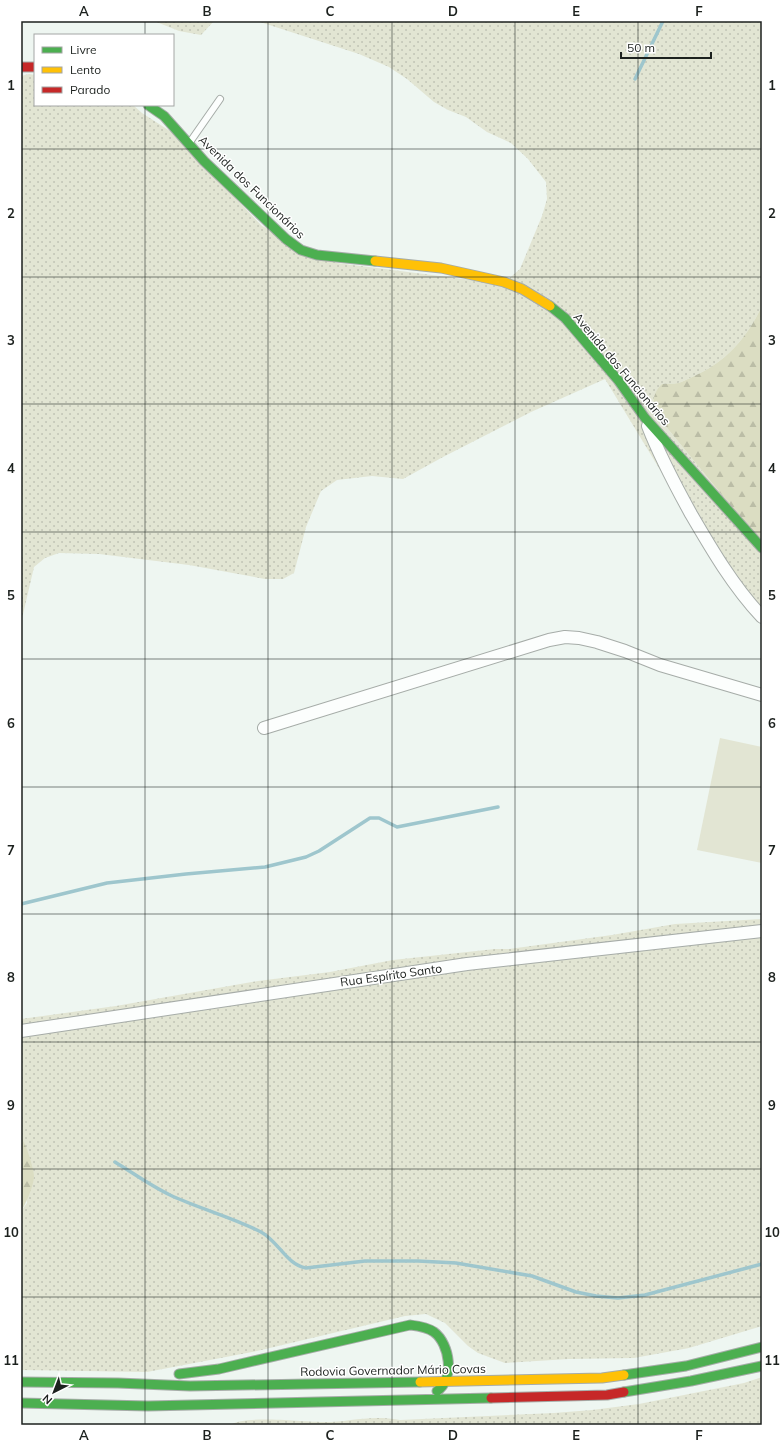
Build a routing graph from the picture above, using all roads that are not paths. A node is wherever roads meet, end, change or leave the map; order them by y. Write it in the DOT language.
graph roads {
  1 [pos="21,67"];
  2 [pos="34,68"];
  3 [pos="220,99"];
  4 [pos="149,106"];
  5 [pos="188,144"];
  6 [pos="645,418"];
  7 [pos="762,548"];
  8 [pos="762,617"];
  9 [pos="762,695"];
  10 [pos="264,728"];
  11 [pos="762,931"];
  12 [pos="21,1030"];
  13 [pos="762,1347"];
  14 [pos="762,1366"];
  15 [pos="446,1381"];
  16 [pos="21,1382"];
  17 [pos="118,1383"];
  18 [pos="401,1401"];
  19 [pos="21,1403"];
  20 [pos="58,1404"];
  21 [pos="21,1408"];
  1 -- 2 [label="main road"];
  3 -- 5 [label="lane"];
  4 -- 5 [label="main road, Avenida dos Funcionários"];
  5 -- 6 [label="main road, Avenida dos Funcionários"];
  6 -- 7 [label="main road, Avenida dos Funcionários"];
  6 -- 8 [label="street"];
  9 -- 10 [label="street"];
  11 -- 12 [label="street, Rua Espírito Santo"];
  13 -- 15 [label="main road, Rodovia Governador Mário Covas"];
  14 -- 18 [label="main road"];
  15 -- 17 [label="main road, Rodovia Governador Mário Covas"];
  15 -- 17 [label="main road"];
  15 -- 18 [label="main road"];
  16 -- 17 [label="main road, Rodovia Governador Mário Covas"];
  18 -- 20 [label="main road"];
  19 -- 20 [label="main road"];
  20 -- 21 [label="main road"];
}
